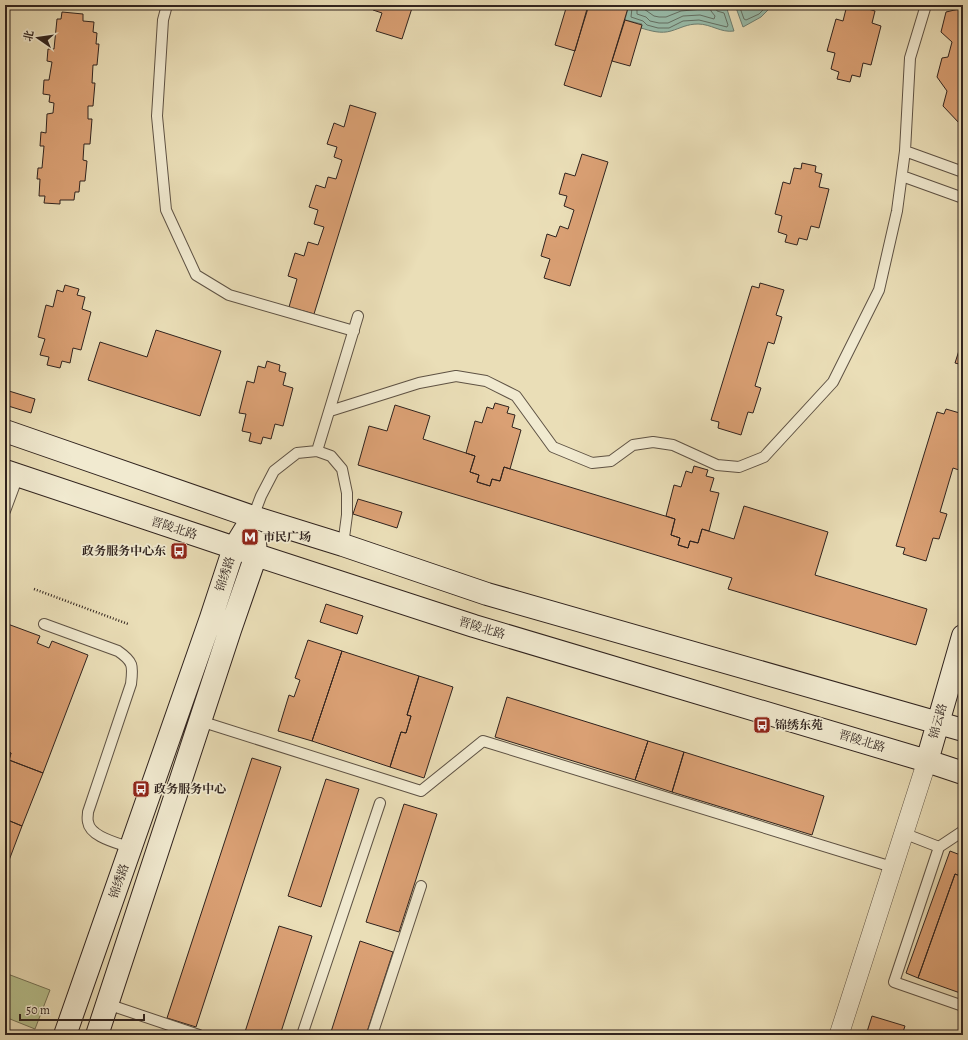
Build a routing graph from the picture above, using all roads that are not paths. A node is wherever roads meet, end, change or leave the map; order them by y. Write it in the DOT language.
graph roads {
  1 [pos="167,5"];
  2 [pos="926,5"];
  3 [pos="905,151"];
  4 [pos="963,172"];
  5 [pos="902,176"];
  6 [pos="963,198"];
  7 [pos="358,316"];
  8 [pos="354,331"];
  9 [pos="330,411"];
  10 [pos="5,431"];
  11 [pos="318,451"];
  12 [pos="12,473"];
  13 [pos="5,511"];
  14 [pos="253,517"];
  15 [pos="343,545"];
  16 [pos="234,548"];
  17 [pos="256,556"];
  18 [pos="44,624"];
  19 [pos="963,636"];
  20 [pos="200,720"];
  21 [pos="938,722"];
  22 [pos="963,730"];
  23 [pos="927,761"];
  24 [pos="963,773"];
  25 [pos="380,803"];
  26 [pos="963,831"];
  27 [pos="903,833"];
  28 [pos="939,847"];
  29 [pos="131,848"];
  30 [pos="892,867"];
  31 [pos="421,886"];
  32 [pos="107,1004"];
  33 [pos="963,1006"];
  34 [pos="65,1035"];
  35 [pos="97,1035"];
  36 [pos="199,1035"];
  37 [pos="302,1035"];
  38 [pos="372,1035"];
  39 [pos="839,1035"];
  1 -- 8 [label="lane"];
  2 -- 3 [label="lane"];
  3 -- 4 [label="lane"];
  3 -- 5 [label="lane"];
  5 -- 6 [label="lane"];
  5 -- 9 [label="lane"];
  7 -- 8 [label="lane"];
  8 -- 9 [label="lane"];
  9 -- 11 [label="lane"];
  10 -- 14 [label="main road"];
  11 -- 14 [label="lane"];
  11 -- 15 [label="lane"];
  12 -- 13 [label="lane"];
  12 -- 16 [label="main road, 晋陵北路"];
  14 -- 15 [label="main road"];
  14 -- 16 [label="main road, 锦绣路"];
  14 -- 17 [label="main road, 锦绣路"];
  15 -- 21 [label="main road"];
  16 -- 17 [label="main road, 晋陵北路"];
  16 -- 29 [label="main road, 锦绣路"];
  17 -- 20 [label="main road, 锦绣路"];
  17 -- 23 [label="main road, 晋陵北路"];
  18 -- 29 [label="lane"];
  19 -- 21 [label="main road, 锦云路"];
  20 -- 30 [label="lane"];
  20 -- 32 [label="main road, 锦绣路"];
  21 -- 22 [label="main road"];
  21 -- 23 [label="main road, 锦云路"];
  23 -- 24 [label="main road, 晋陵北路"];
  23 -- 27 [label="street"];
  25 -- 37 [label="lane"];
  26 -- 28 [label="lane"];
  27 -- 28 [label="lane"];
  27 -- 30 [label="street"];
  28 -- 33 [label="lane"];
  29 -- 34 [label="main road, 锦绣路"];
  30 -- 39 [label="street"];
  31 -- 38 [label="lane"];
  32 -- 35 [label="main road, 锦绣路"];
  32 -- 36 [label="lane"];
}
